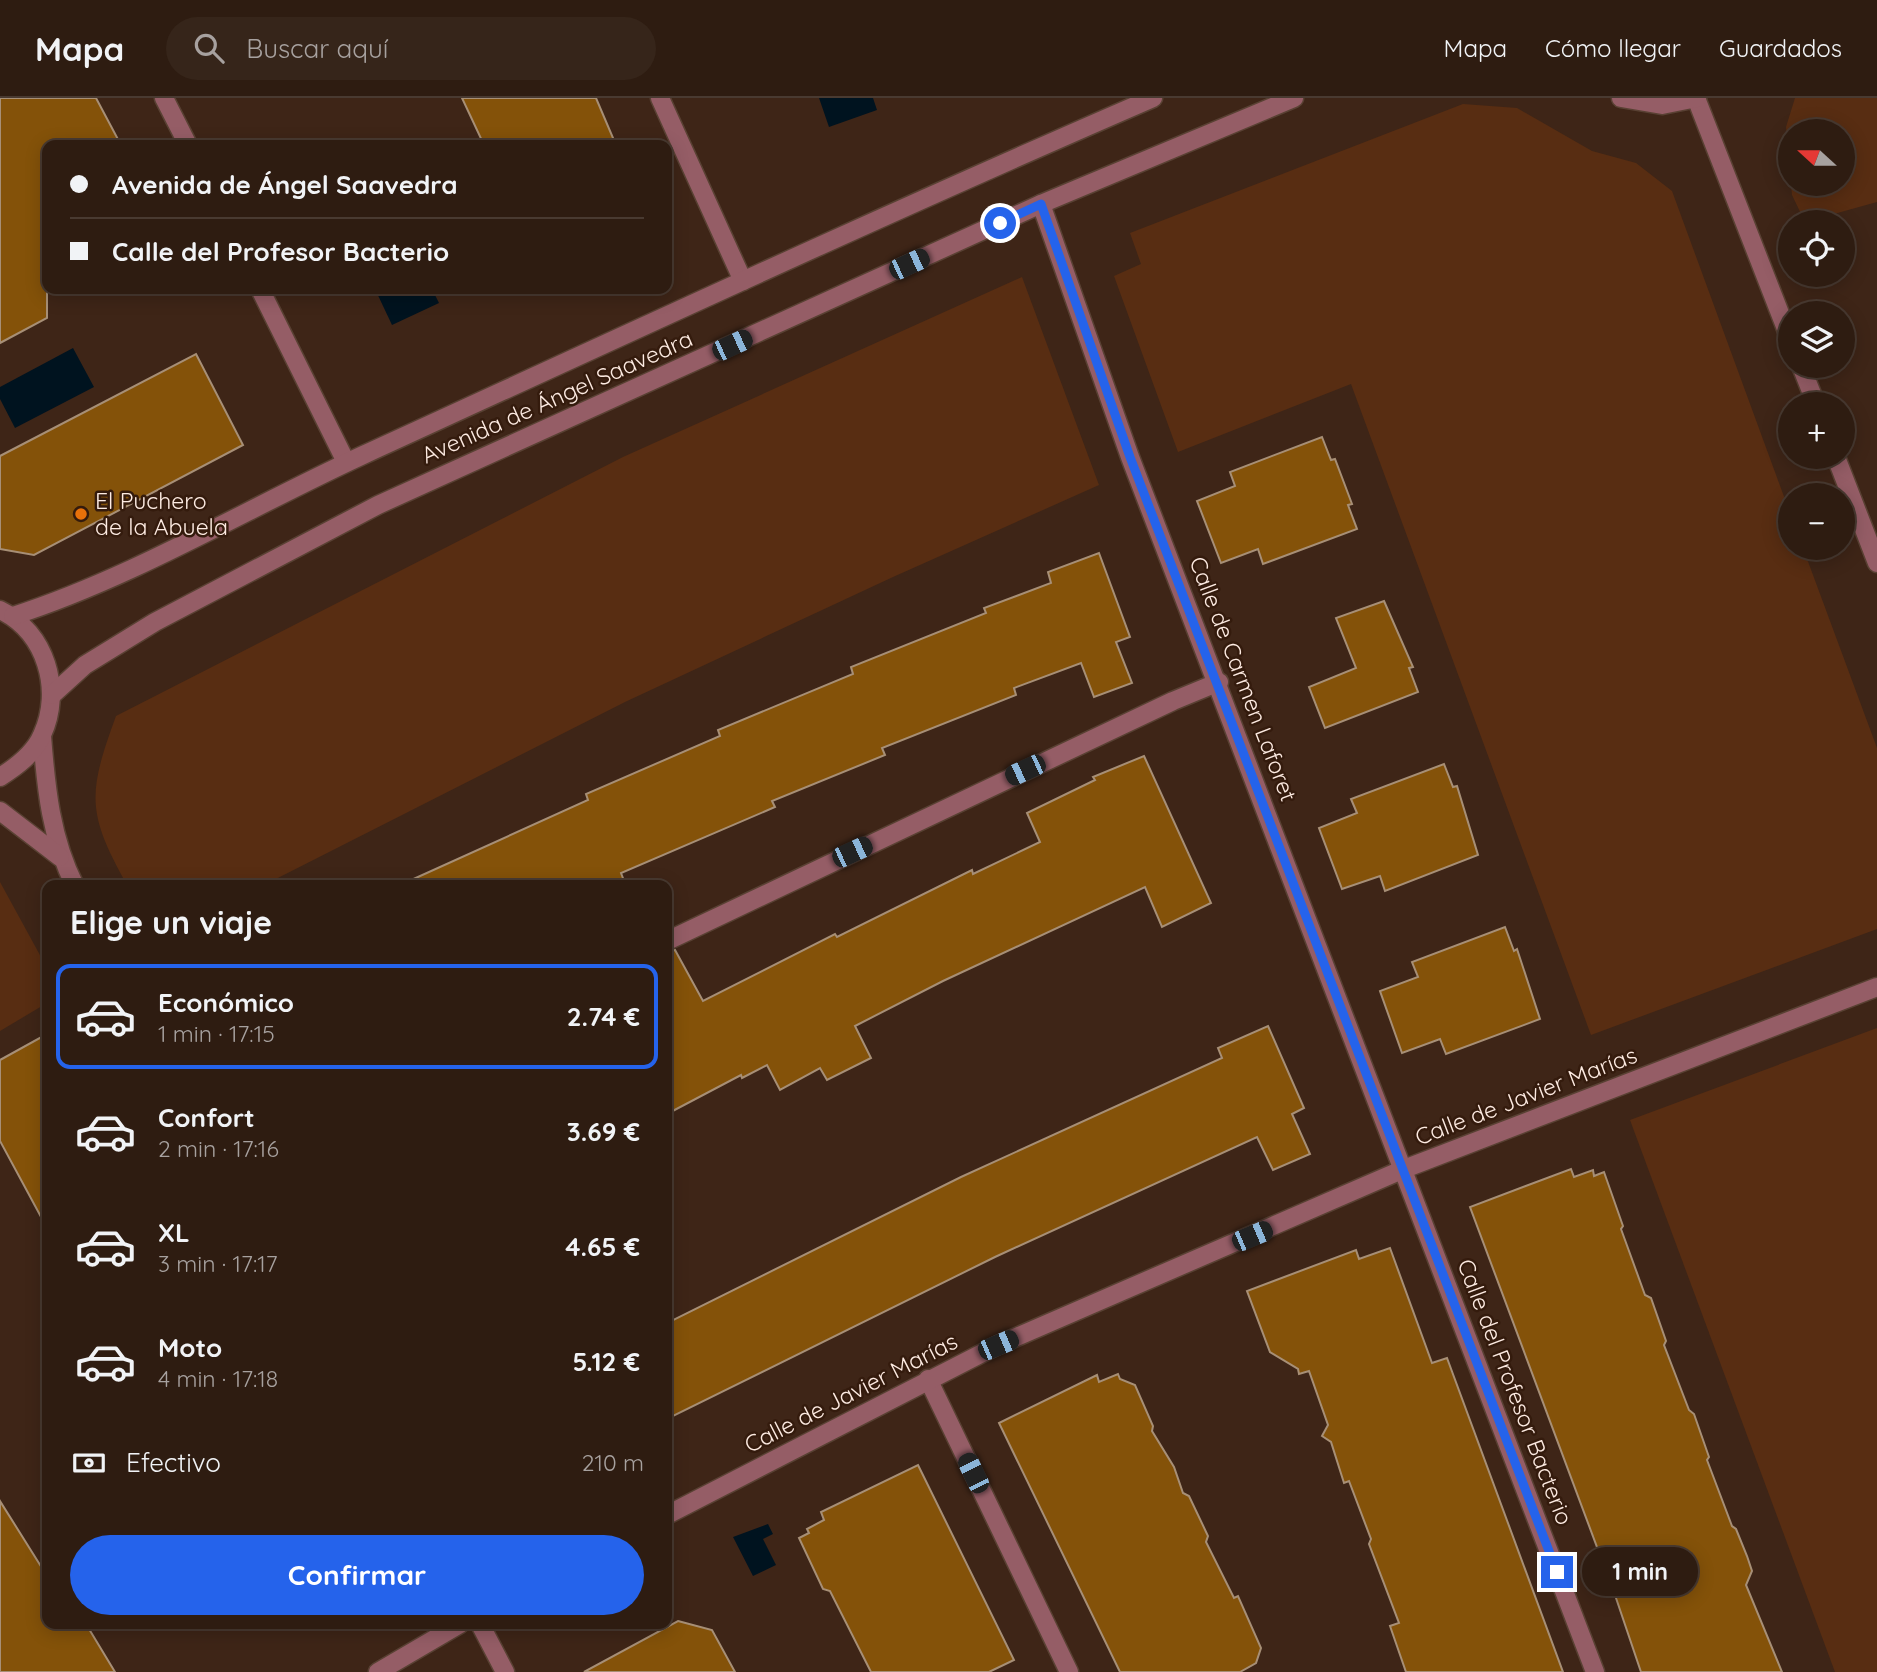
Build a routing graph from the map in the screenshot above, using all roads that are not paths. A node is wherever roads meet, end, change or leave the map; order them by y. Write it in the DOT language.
graph roads {
  1 [pos="164,98"];
  2 [pos="660,98"];
  3 [pos="1153,98"];
  4 [pos="1294,98"];
  5 [pos="1620,98"];
  6 [pos="1697,98"];
  7 [pos="185,140"];
  8 [pos="1041,204"];
  9 [pos="743,281"];
  10 [pos="262,294"];
  11 [pos="1778,308"];
  12 [pos="346,462"];
  13 [pos="1841,469"];
  14 [pos="1877,563"];
  15 [pos="6,613"];
  16 [pos="1219,682"];
  17 [pos="52,695"];
  18 [pos="42,736"];
  19 [pos="0,777"];
  20 [pos="0,811"];
  21 [pos="60,857"];
  22 [pos="72,880"];
  23 [pos="672,939"];
  24 [pos="1877,987"];
  25 [pos="1404,1170"];
  26 [pos="928,1380"];
  27 [pos="672,1512"];
  28 [pos="451,1629"];
  29 [pos="483,1629"];
  30 [pos="378,1672"];
  31 [pos="505,1672"];
  32 [pos="1069,1672"];
  33 [pos="1595,1672"];
  1 -- 7 [label="street"];
  2 -- 9 [label="street"];
  3 -- 9 [label="street, Avenida de Ángel Saavedra"];
  4 -- 8 [label="street, Avenida de Ángel Saavedra"];
  5 -- 6 [label="street"];
  6 -- 11 [label="street"];
  8 -- 16 [label="street, Calle de Carmen Laforet"];
  8 -- 17 [label="street, Avenida de Ángel Saavedra"];
  9 -- 12 [label="street, Avenida de Ángel Saavedra"];
  10 -- 12 [label="street"];
  12 -- 15 [label="street, Avenida de Ángel Saavedra"];
  13 -- 14 [label="street"];
  15 -- 17 [label="street"];
  16 -- 23 [label="street"];
  16 -- 25 [label="street, Calle de Carmen Laforet"];
  17 -- 18 [label="street"];
  18 -- 19 [label="street"];
  18 -- 21 [label="street"];
  20 -- 21 [label="street"];
  21 -- 22 [label="street"];
  24 -- 25 [label="street, Calle de Javier Marías"];
  25 -- 26 [label="street, Calle de Javier Marías"];
  25 -- 33 [label="street, Calle del Profesor Bacterio"];
  26 -- 27 [label="street, Calle de Javier Marías"];
  26 -- 32 [label="street"];
  28 -- 30 [label="street"];
  29 -- 31 [label="street"];
}
